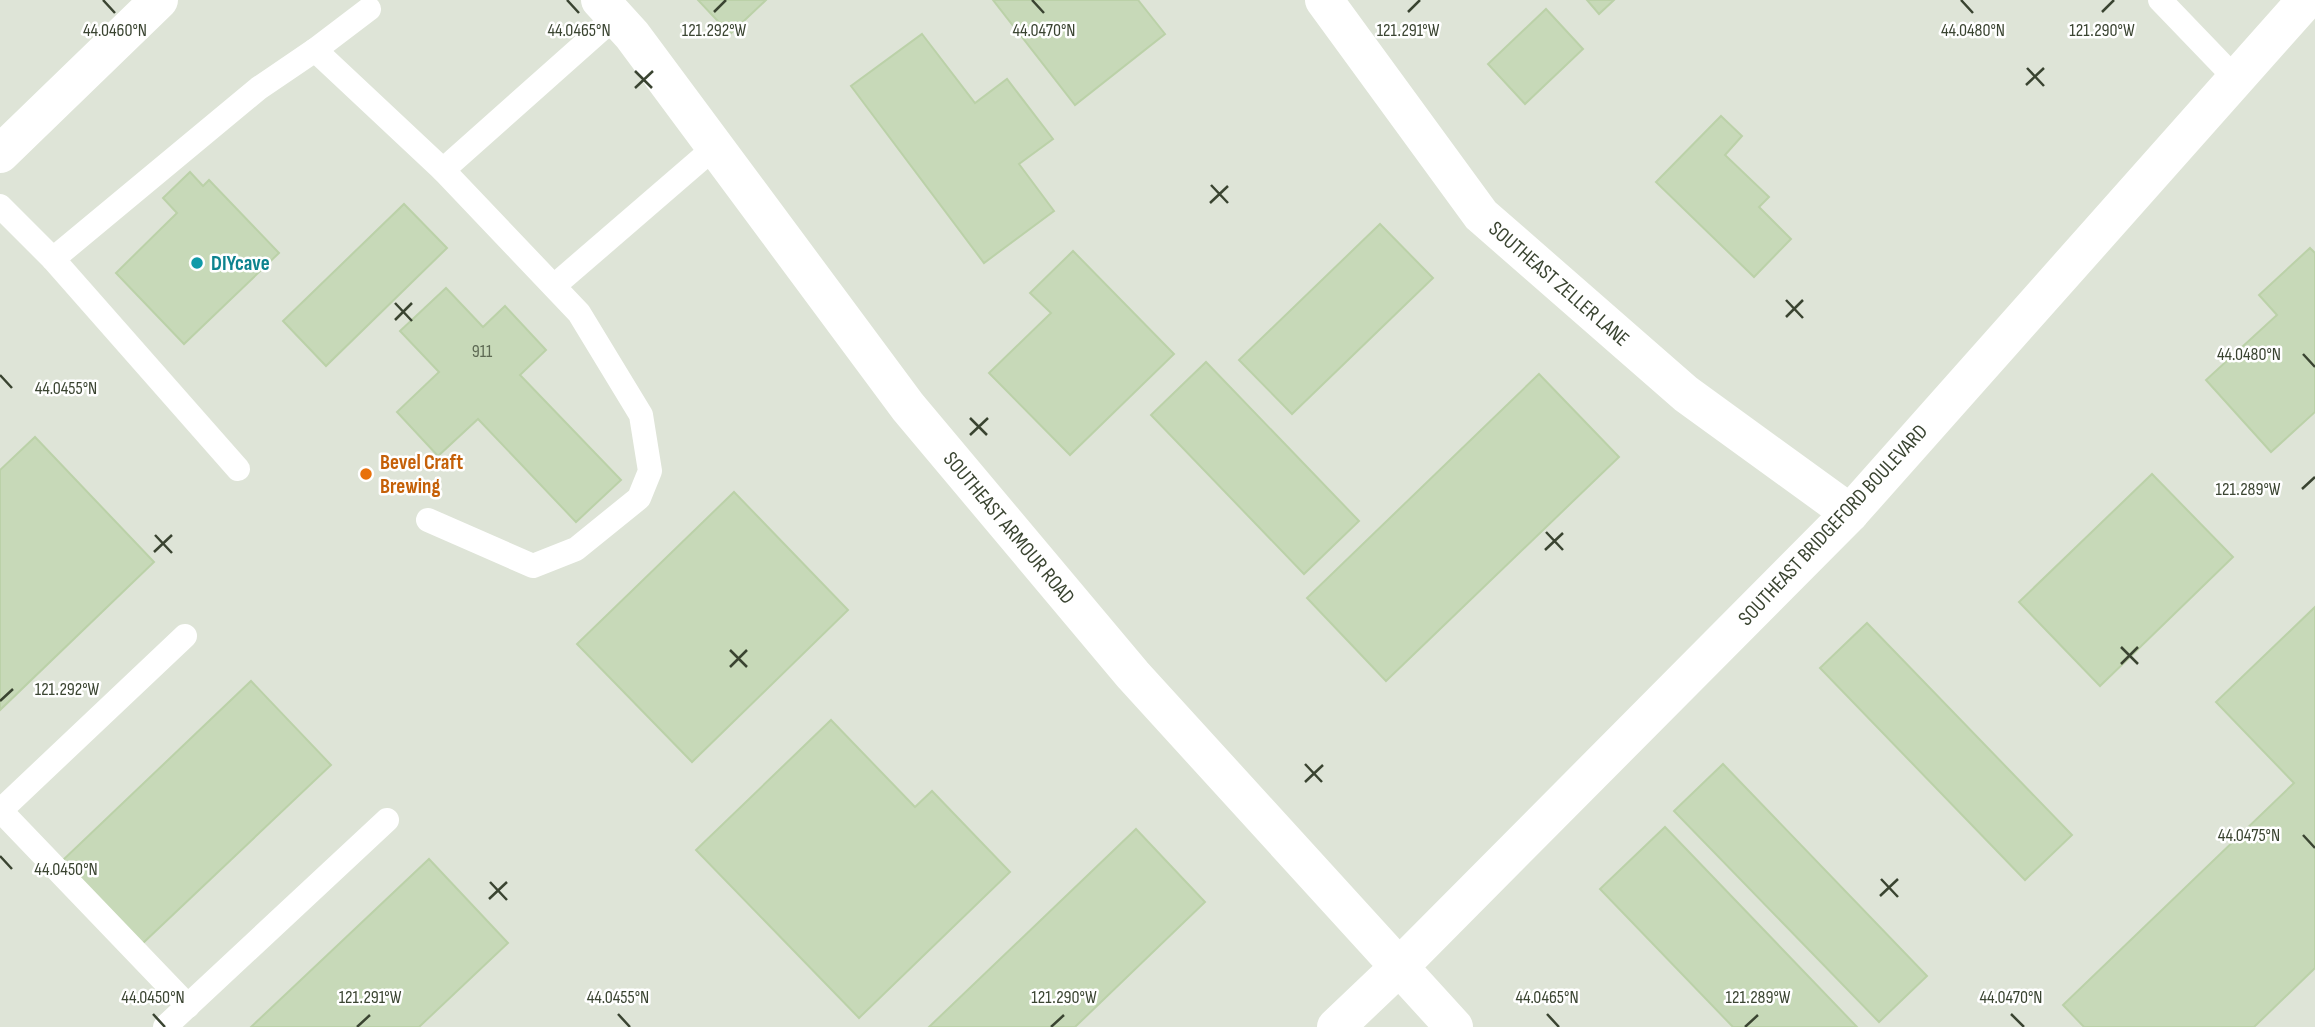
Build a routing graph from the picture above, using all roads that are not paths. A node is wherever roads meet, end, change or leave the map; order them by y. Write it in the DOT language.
graph roads {
  1 [pos="159,0"];
  2 [pos="1324,0"];
  3 [pos="2306,0"];
  4 [pos="370,3"];
  5 [pos="2172,4"];
  6 [pos="607,8"];
  7 [pos="315,50"];
  8 [pos="2236,79"];
  9 [pos="715,147"];
  10 [pos="0,155"];
  11 [pos="443,170"];
  12 [pos="0,206"];
  13 [pos="53,259"];
  14 [pos="554,286"];
  15 [pos="238,469"];
  16 [pos="1850,513"];
  17 [pos="428,520"];
  18 [pos="185,636"];
  19 [pos="0,811"];
  20 [pos="387,820"];
  21 [pos="1398,968"];
  22 [pos="188,1006"];
  23 [pos="165,1027"];
  24 [pos="1336,1027"];
  25 [pos="1454,1027"];
  1 -- 10 [label="street"];
  2 -- 16 [label="street, SOUTHEAST ZELLER LANE"];
  3 -- 8 [label="street, SOUTHEAST BRIDGEFORD BOULEVARD"];
  4 -- 7 [label="lane"];
  5 -- 8 [label="lane"];
  6 -- 9 [label="street, SOUTHEAST ARMOUR ROAD"];
  6 -- 11 [label="lane"];
  7 -- 11 [label="lane"];
  7 -- 13 [label="lane"];
  8 -- 16 [label="street, SOUTHEAST BRIDGEFORD BOULEVARD"];
  9 -- 14 [label="lane"];
  9 -- 21 [label="street, SOUTHEAST ARMOUR ROAD"];
  11 -- 14 [label="lane"];
  12 -- 13 [label="lane"];
  13 -- 15 [label="lane"];
  14 -- 17 [label="lane"];
  16 -- 21 [label="street, SOUTHEAST BRIDGEFORD BOULEVARD"];
  18 -- 19 [label="lane"];
  19 -- 22 [label="lane"];
  20 -- 22 [label="lane"];
  21 -- 24 [label="street, SOUTHEAST BRIDGEFORD BOULEVARD"];
  21 -- 25 [label="street, SOUTHEAST ARMOUR ROAD"];
  22 -- 23 [label="lane"];
}
